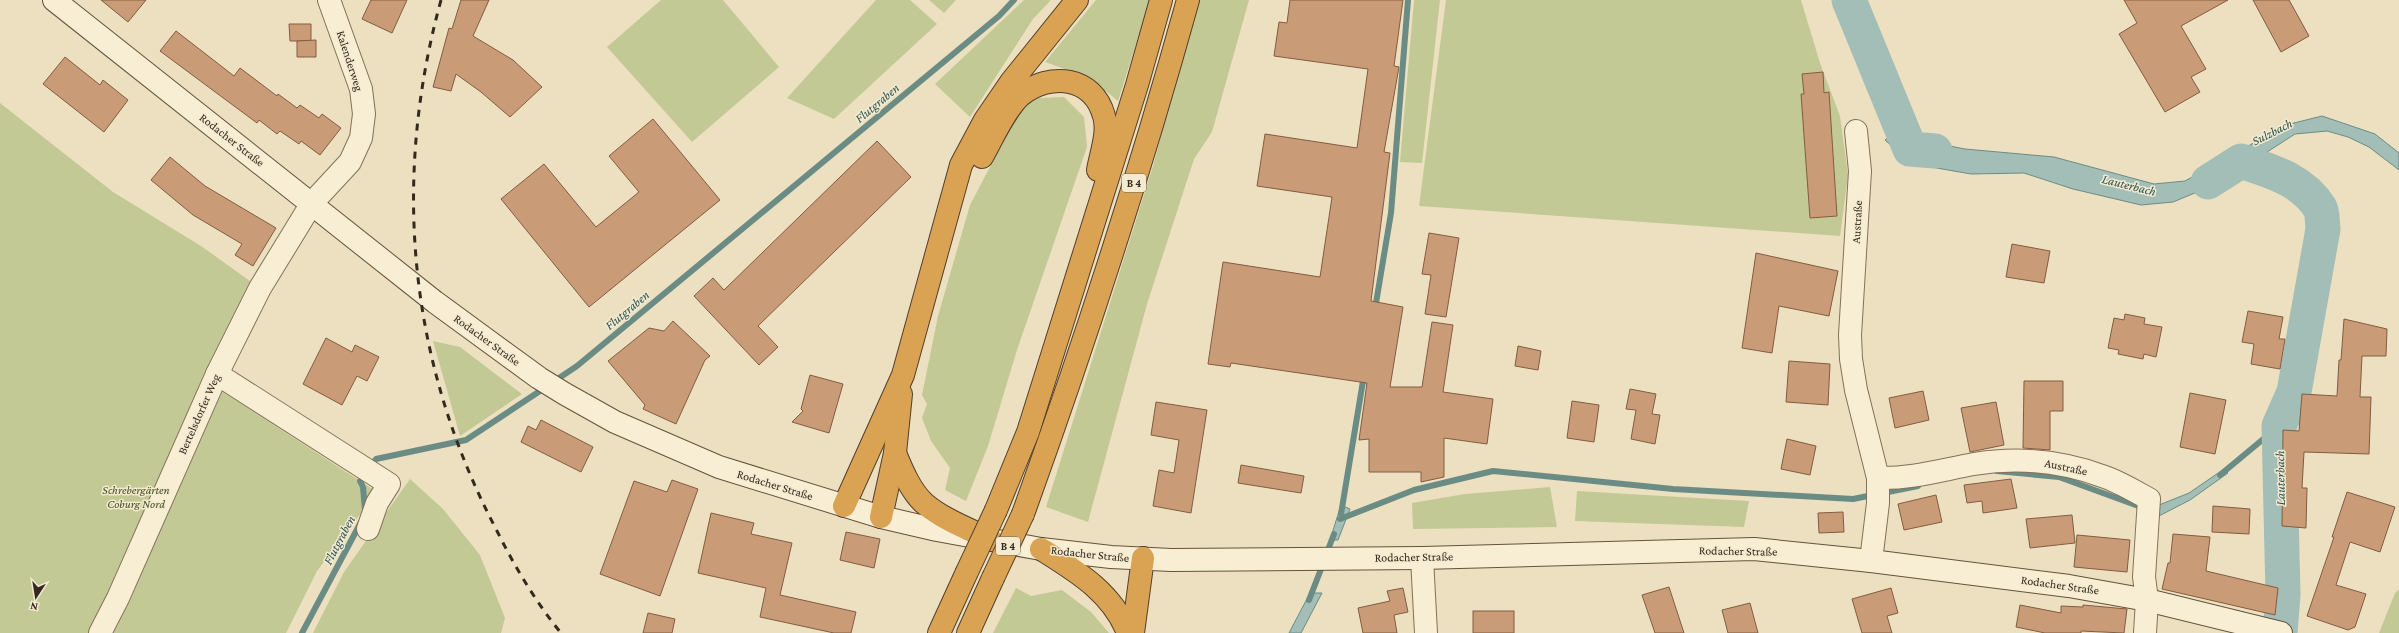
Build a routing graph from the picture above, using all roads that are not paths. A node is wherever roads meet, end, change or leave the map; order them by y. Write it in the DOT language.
graph roads {
  1 [pos="54,0"];
  2 [pos="329,0"];
  3 [pos="1077,0"];
  4 [pos="1161,0"];
  5 [pos="1188,0"];
  6 [pos="1856,131"];
  7 [pos="312,203"];
  8 [pos="947,216"];
  9 [pos="1073,288"];
  10 [pos="217,374"];
  11 [pos="903,375"];
  12 [pos="895,453"];
  13 [pos="1878,489"];
  14 [pos="844,506"];
  15 [pos="881,517"];
  16 [pos="368,529"];
  17 [pos="991,540"];
  18 [pos="1041,549"];
  19 [pos="1143,558"];
  20 [pos="1422,558"];
  21 [pos="1871,561"];
  22 [pos="2147,600"];
  23 [pos="2275,632"];
  24 [pos="100,633"];
  25 [pos="939,633"];
  26 [pos="968,633"];
  27 [pos="1128,633"];
  28 [pos="1133,633"];
  29 [pos="1426,633"];
  30 [pos="2145,633"];
  1 -- 7 [label="street, Rodacher Straße"];
  2 -- 7 [label="street, Kalenderweg"];
  3 -- 8 [label="highway"];
  4 -- 9 [label="highway, B 4"];
  5 -- 26 [label="highway, B 4, bridge"];
  6 -- 13 [label="street, Austraße"];
  7 -- 10 [label="street, Bertelsdorfer Weg"];
  7 -- 14 [label="street, Rodacher Straße"];
  8 -- 9 [label="highway"];
  8 -- 11 [label="highway"];
  9 -- 25 [label="highway, B 4, bridge"];
  10 -- 16 [label="street"];
  10 -- 24 [label="street, Bertelsdorfer Weg"];
  11 -- 12 [label="highway"];
  11 -- 14 [label="highway"];
  12 -- 15 [label="highway"];
  12 -- 17 [label="highway"];
  13 -- 21 [label="street, Austraße"];
  13 -- 22 [label="street, Austraße"];
  14 -- 15 [label="street, Rodacher Straße"];
  15 -- 17 [label="street, Rodacher Straße"];
  17 -- 18 [label="street, Rodacher Straße"];
  18 -- 19 [label="street, Rodacher Straße"];
  18 -- 27 [label="highway"];
  19 -- 20 [label="street, Rodacher Straße"];
  19 -- 28 [label="highway"];
  20 -- 21 [label="street, Rodacher Straße"];
  20 -- 29 [label="street"];
  21 -- 22 [label="street, Rodacher Straße"];
  22 -- 23 [label="street, Rodacher Straße"];
  22 -- 30 [label="street, Austraße"];
}
